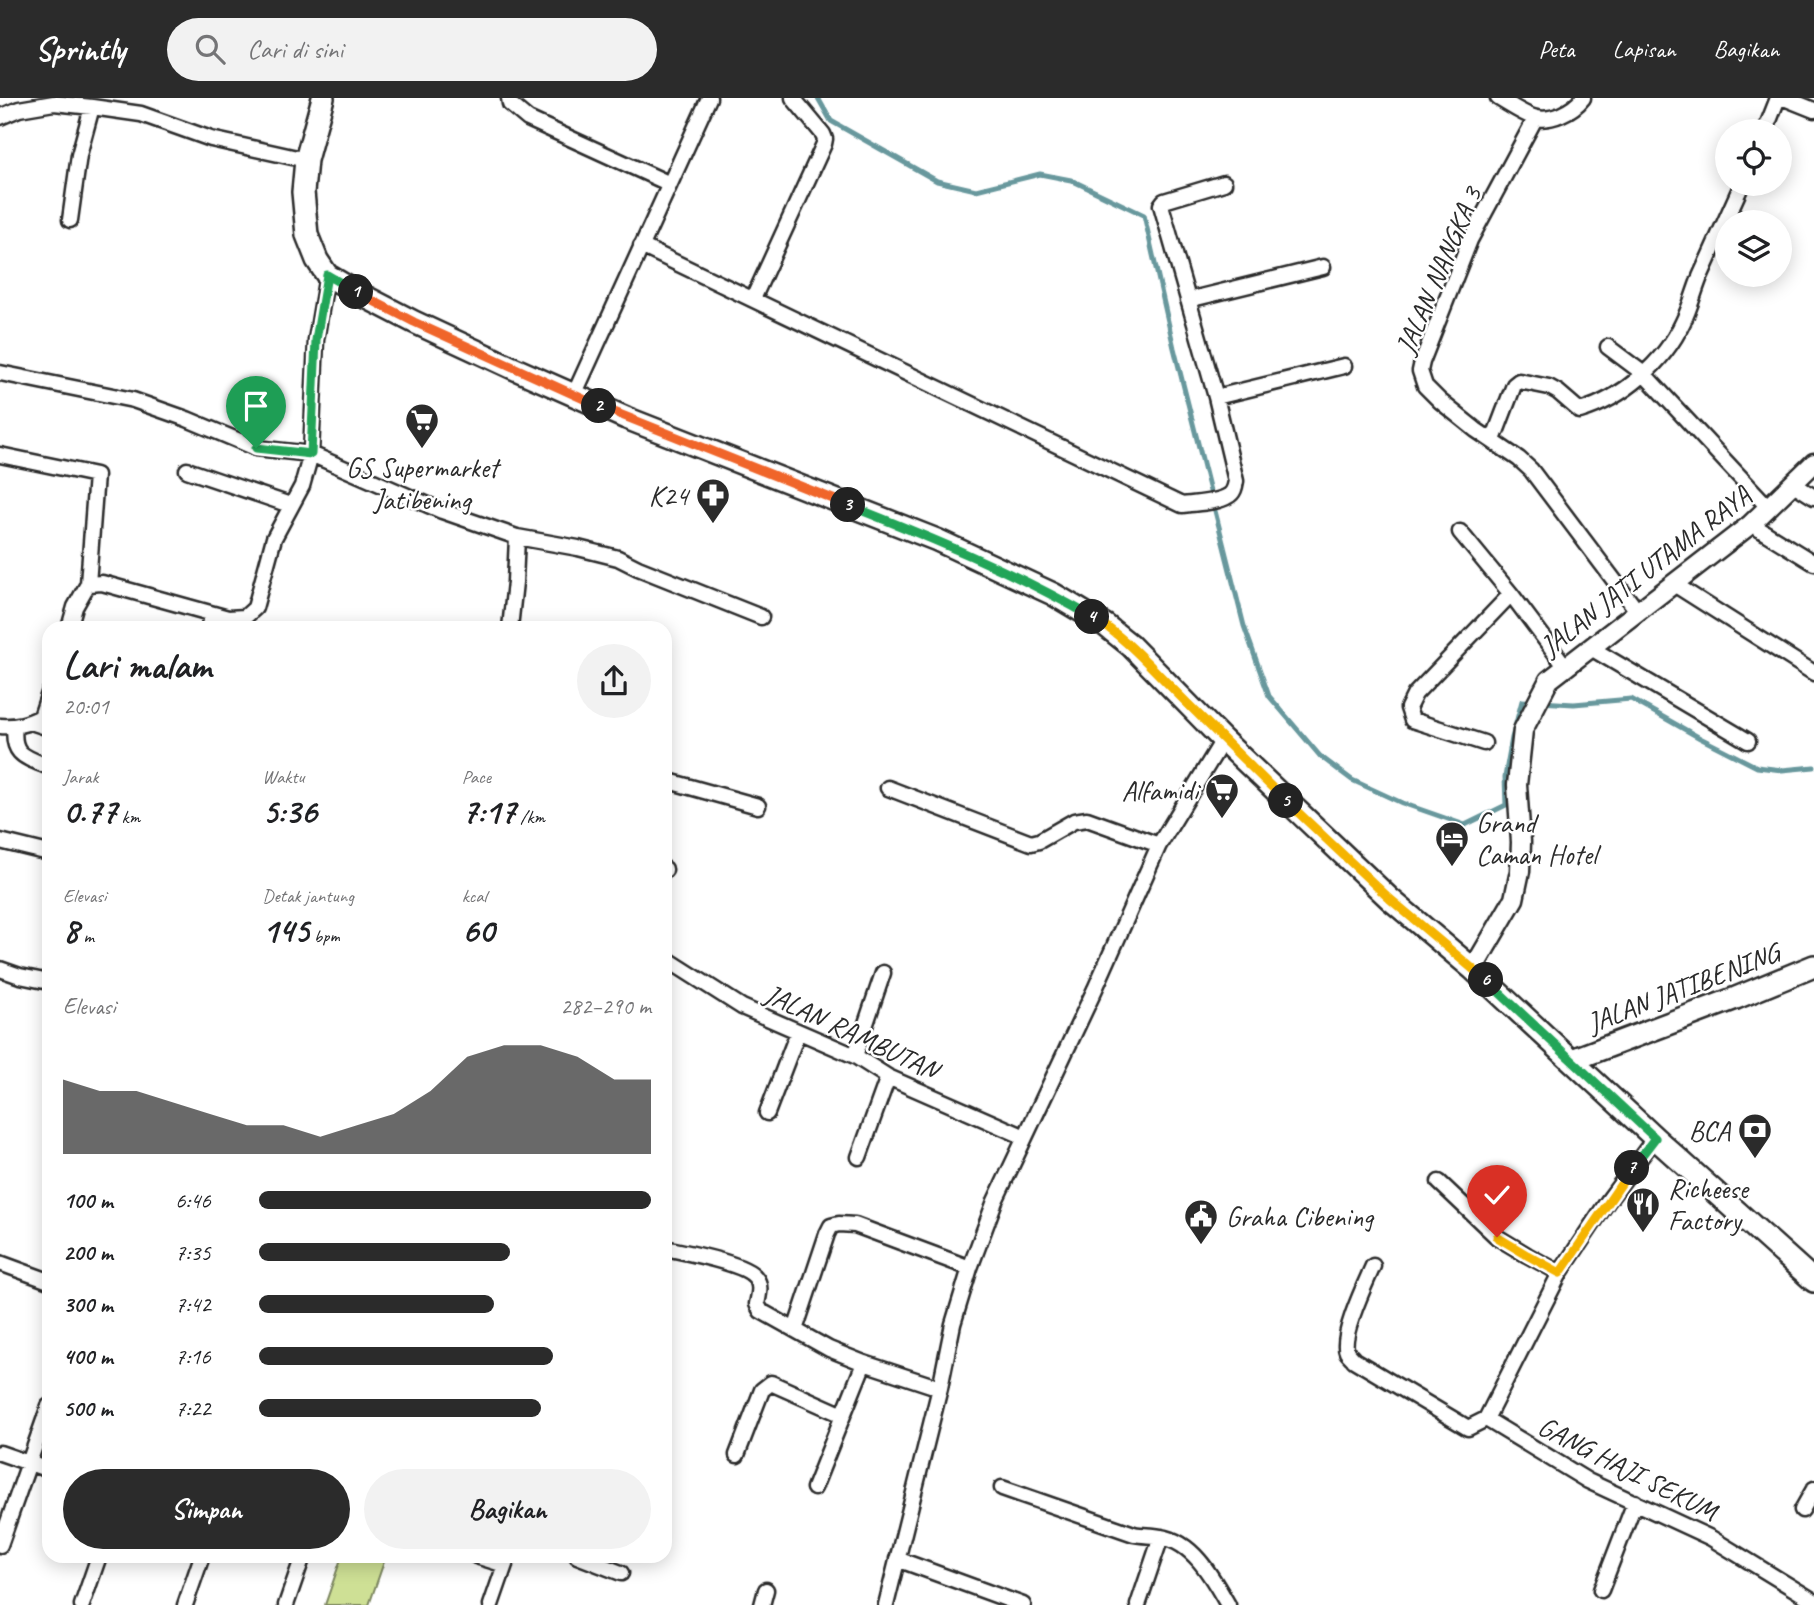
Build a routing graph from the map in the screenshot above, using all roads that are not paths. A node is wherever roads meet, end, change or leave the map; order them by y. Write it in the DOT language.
graph roads {
  1 [pos="323,98"];
  2 [pos="509,98"];
  3 [pos="709,98"];
  4 [pos="793,98"];
  5 [pos="1498,98"];
  6 [pos="1583,98"];
  7 [pos="1778,98"];
  8 [pos="1784,98"];
  9 [pos="92,107"];
  10 [pos="1814,110"];
  11 [pos="0,117"];
  12 [pos="1535,119"];
  13 [pos="1770,119"];
  14 [pos="306,160"];
  15 [pos="1224,183"];
  16 [pos="670,184"];
  17 [pos="1737,196"];
  18 [pos="70,220"];
  19 [pos="642,246"];
  20 [pos="1323,267"];
  21 [pos="327,275"];
  22 [pos="753,299"];
  23 [pos="1188,300"];
  24 [pos="1608,347"];
  25 [pos="1344,366"];
  26 [pos="0,373"];
  27 [pos="1644,374"];
  28 [pos="574,395"];
  29 [pos="1216,397"];
  30 [pos="1493,440"];
  31 [pos="311,454"];
  32 [pos="0,455"];
  33 [pos="1814,463"];
  34 [pos="187,470"];
  35 [pos="1792,483"];
  36 [pos="1814,497"];
  37 [pos="290,505"];
  38 [pos="1768,508"];
  39 [pos="1751,524"];
  40 [pos="1460,532"];
  41 [pos="517,537"];
  42 [pos="1814,563"];
  43 [pos="88,584"];
  44 [pos="1674,584"];
  45 [pos="1511,594"];
  46 [pos="1638,612"];
  47 [pos="761,617"];
  48 [pos="71,621"];
  49 [pos="210,621"];
  50 [pos="511,621"];
  51 [pos="1591,648"];
  52 [pos="1565,666"];
  53 [pos="1814,673"];
  54 [pos="42,714"];
  55 [pos="30,723"];
  56 [pos="7,726"];
  57 [pos="42,726"];
  58 [pos="1223,740"];
  59 [pos="1748,741"];
  60 [pos="1484,743"];
  61 [pos="42,764"];
  62 [pos="672,782"];
  63 [pos="888,788"];
  64 [pos="758,806"];
  65 [pos="0,841"];
  66 [pos="1159,845"];
  67 [pos="42,851"];
  68 [pos="672,962"];
  69 [pos="1814,966"];
  70 [pos="0,969"];
  71 [pos="1473,969"];
  72 [pos="883,973"];
  73 [pos="42,981"];
  74 [pos="798,1032"];
  75 [pos="855,1056"];
  76 [pos="1572,1060"];
  77 [pos="888,1077"];
  78 [pos="768,1113"];
  79 [pos="1025,1137"];
  80 [pos="1655,1138"];
  81 [pos="859,1157"];
  82 [pos="1439,1182"];
  83 [pos="672,1250"];
  84 [pos="0,1263"];
  85 [pos="1373,1266"];
  86 [pos="970,1268"];
  87 [pos="1560,1273"];
  88 [pos="42,1278"];
  89 [pos="1814,1281"];
  90 [pos="795,1330"];
  91 [pos="864,1363"];
  92 [pos="940,1388"];
  93 [pos="843,1415"];
  94 [pos="1486,1419"];
  95 [pos="42,1425"];
  96 [pos="0,1453"];
  97 [pos="737,1455"];
  98 [pos="28,1463"];
  99 [pos="42,1468"];
  100 [pos="814,1488"];
  101 [pos="1002,1488"];
  102 [pos="1814,1489"];
  103 [pos="1635,1502"];
  104 [pos="1802,1510"];
  105 [pos="1161,1537"];
  106 [pos="0,1545"];
  107 [pos="897,1559"];
  108 [pos="97,1563"];
  109 [pos="200,1563"];
  110 [pos="298,1563"];
  111 [pos="505,1563"];
  112 [pos="595,1563"];
  113 [pos="621,1573"];
  114 [pos="1601,1590"];
  115 [pos="1814,1601"];
  116 [pos="82,1605"];
  117 [pos="185,1605"];
  118 [pos="286,1605"];
  119 [pos="491,1605"];
  120 [pos="886,1605"];
  121 [pos="1023,1605"];
  122 [pos="1138,1605"];
  123 [pos="1228,1605"];
  1 -- 14 [label="main road"];
  2 -- 16 [label="street"];
  3 -- 16 [label="street"];
  4 -- 22 [label="street"];
  5 -- 12 [label="street"];
  6 -- 12 [label="street"];
  7 -- 13 [label="street"];
  8 -- 10 [label="street"];
  9 -- 11 [label="street"];
  9 -- 14 [label="street"];
  9 -- 18 [label="street"];
  12 -- 30 [label="street, JALAN NANGKA 3"];
  14 -- 21 [label="main road"];
  15 -- 23 [label="street"];
  16 -- 19 [label="street"];
  17 -- 27 [label="street"];
  19 -- 22 [label="street"];
  19 -- 28 [label="street"];
  20 -- 23 [label="street"];
  21 -- 28 [label="main road"];
  21 -- 31 [label="street"];
  22 -- 29 [label="street"];
  23 -- 29 [label="street"];
  24 -- 27 [label="street"];
  25 -- 29 [label="street"];
  26 -- 31 [label="street"];
  27 -- 30 [label="street"];
  27 -- 38 [label="street"];
  28 -- 58 [label="main road"];
  30 -- 46 [label="street, JALAN NANGKA 3"];
  31 -- 37 [label="street"];
  31 -- 41 [label="street"];
  32 -- 43 [label="street"];
  33 -- 35 [label="street, JALAN JATI UTAMA RAYA"];
  34 -- 37 [label="street"];
  35 -- 36 [label="street"];
  35 -- 38 [label="street, JALAN JATI UTAMA RAYA"];
  37 -- 49 [label="street"];
  38 -- 39 [label="street, JALAN JATI UTAMA RAYA"];
  39 -- 42 [label="street"];
  39 -- 44 [label="street, JALAN JATI UTAMA RAYA"];
  40 -- 45 [label="street"];
  41 -- 47 [label="street"];
  41 -- 50 [label="street"];
  43 -- 48 [label="street"];
  43 -- 49 [label="street"];
  44 -- 46 [label="street, JALAN JATI UTAMA RAYA"];
  44 -- 53 [label="street"];
  45 -- 52 [label="street"];
  45 -- 60 [label="street"];
  46 -- 51 [label="street, JALAN JATI UTAMA RAYA"];
  51 -- 52 [label="street, JALAN JATI UTAMA RAYA"];
  51 -- 59 [label="street"];
  52 -- 71 [label="street, JALAN JATI UTAMA RAYA"];
  54 -- 55 [label="street"];
  55 -- 56 [label="street"];
  55 -- 57 [label="street"];
  56 -- 61 [label="street"];
  58 -- 66 [label="street"];
  58 -- 71 [label="main road"];
  62 -- 64 [label="street"];
  63 -- 66 [label="street"];
  65 -- 67 [label="street"];
  66 -- 79 [label="street"];
  68 -- 74 [label="street, JALAN RAMBUTAN"];
  69 -- 76 [label="main road, JALAN JATIBENING"];
  70 -- 73 [label="street"];
  71 -- 76 [label="main road"];
  72 -- 75 [label="street"];
  74 -- 75 [label="street, JALAN RAMBUTAN"];
  74 -- 78 [label="street"];
  75 -- 77 [label="street, JALAN RAMBUTAN"];
  76 -- 80 [label="main road"];
  77 -- 79 [label="street, JALAN RAMBUTAN"];
  77 -- 81 [label="street"];
  79 -- 86 [label="street"];
  80 -- 87 [label="street"];
  80 -- 89 [label="main road"];
  82 -- 87 [label="street"];
  83 -- 90 [label="street"];
  84 -- 88 [label="street"];
  85 -- 94 [label="street"];
  86 -- 90 [label="street"];
  86 -- 92 [label="street"];
  87 -- 94 [label="street"];
  90 -- 91 [label="street"];
  91 -- 92 [label="street"];
  91 -- 93 [label="street"];
  92 -- 107 [label="street"];
  93 -- 97 [label="street"];
  93 -- 100 [label="street"];
  94 -- 103 [label="street, GANG HAJI SEKUM"];
  95 -- 98 [label="street"];
  96 -- 98 [label="street"];
  98 -- 99 [label="street"];
  98 -- 106 [label="street"];
  101 -- 105 [label="street"];
  102 -- 104 [label="street"];
  103 -- 114 [label="street"];
  103 -- 115 [label="street, GANG HAJI SEKUM"];
  105 -- 122 [label="street"];
  105 -- 123 [label="street"];
  107 -- 120 [label="street"];
  107 -- 121 [label="street"];
  108 -- 116 [label="street"];
  109 -- 117 [label="street"];
  110 -- 118 [label="street"];
  111 -- 119 [label="street"];
  112 -- 113 [label="street"];
}
